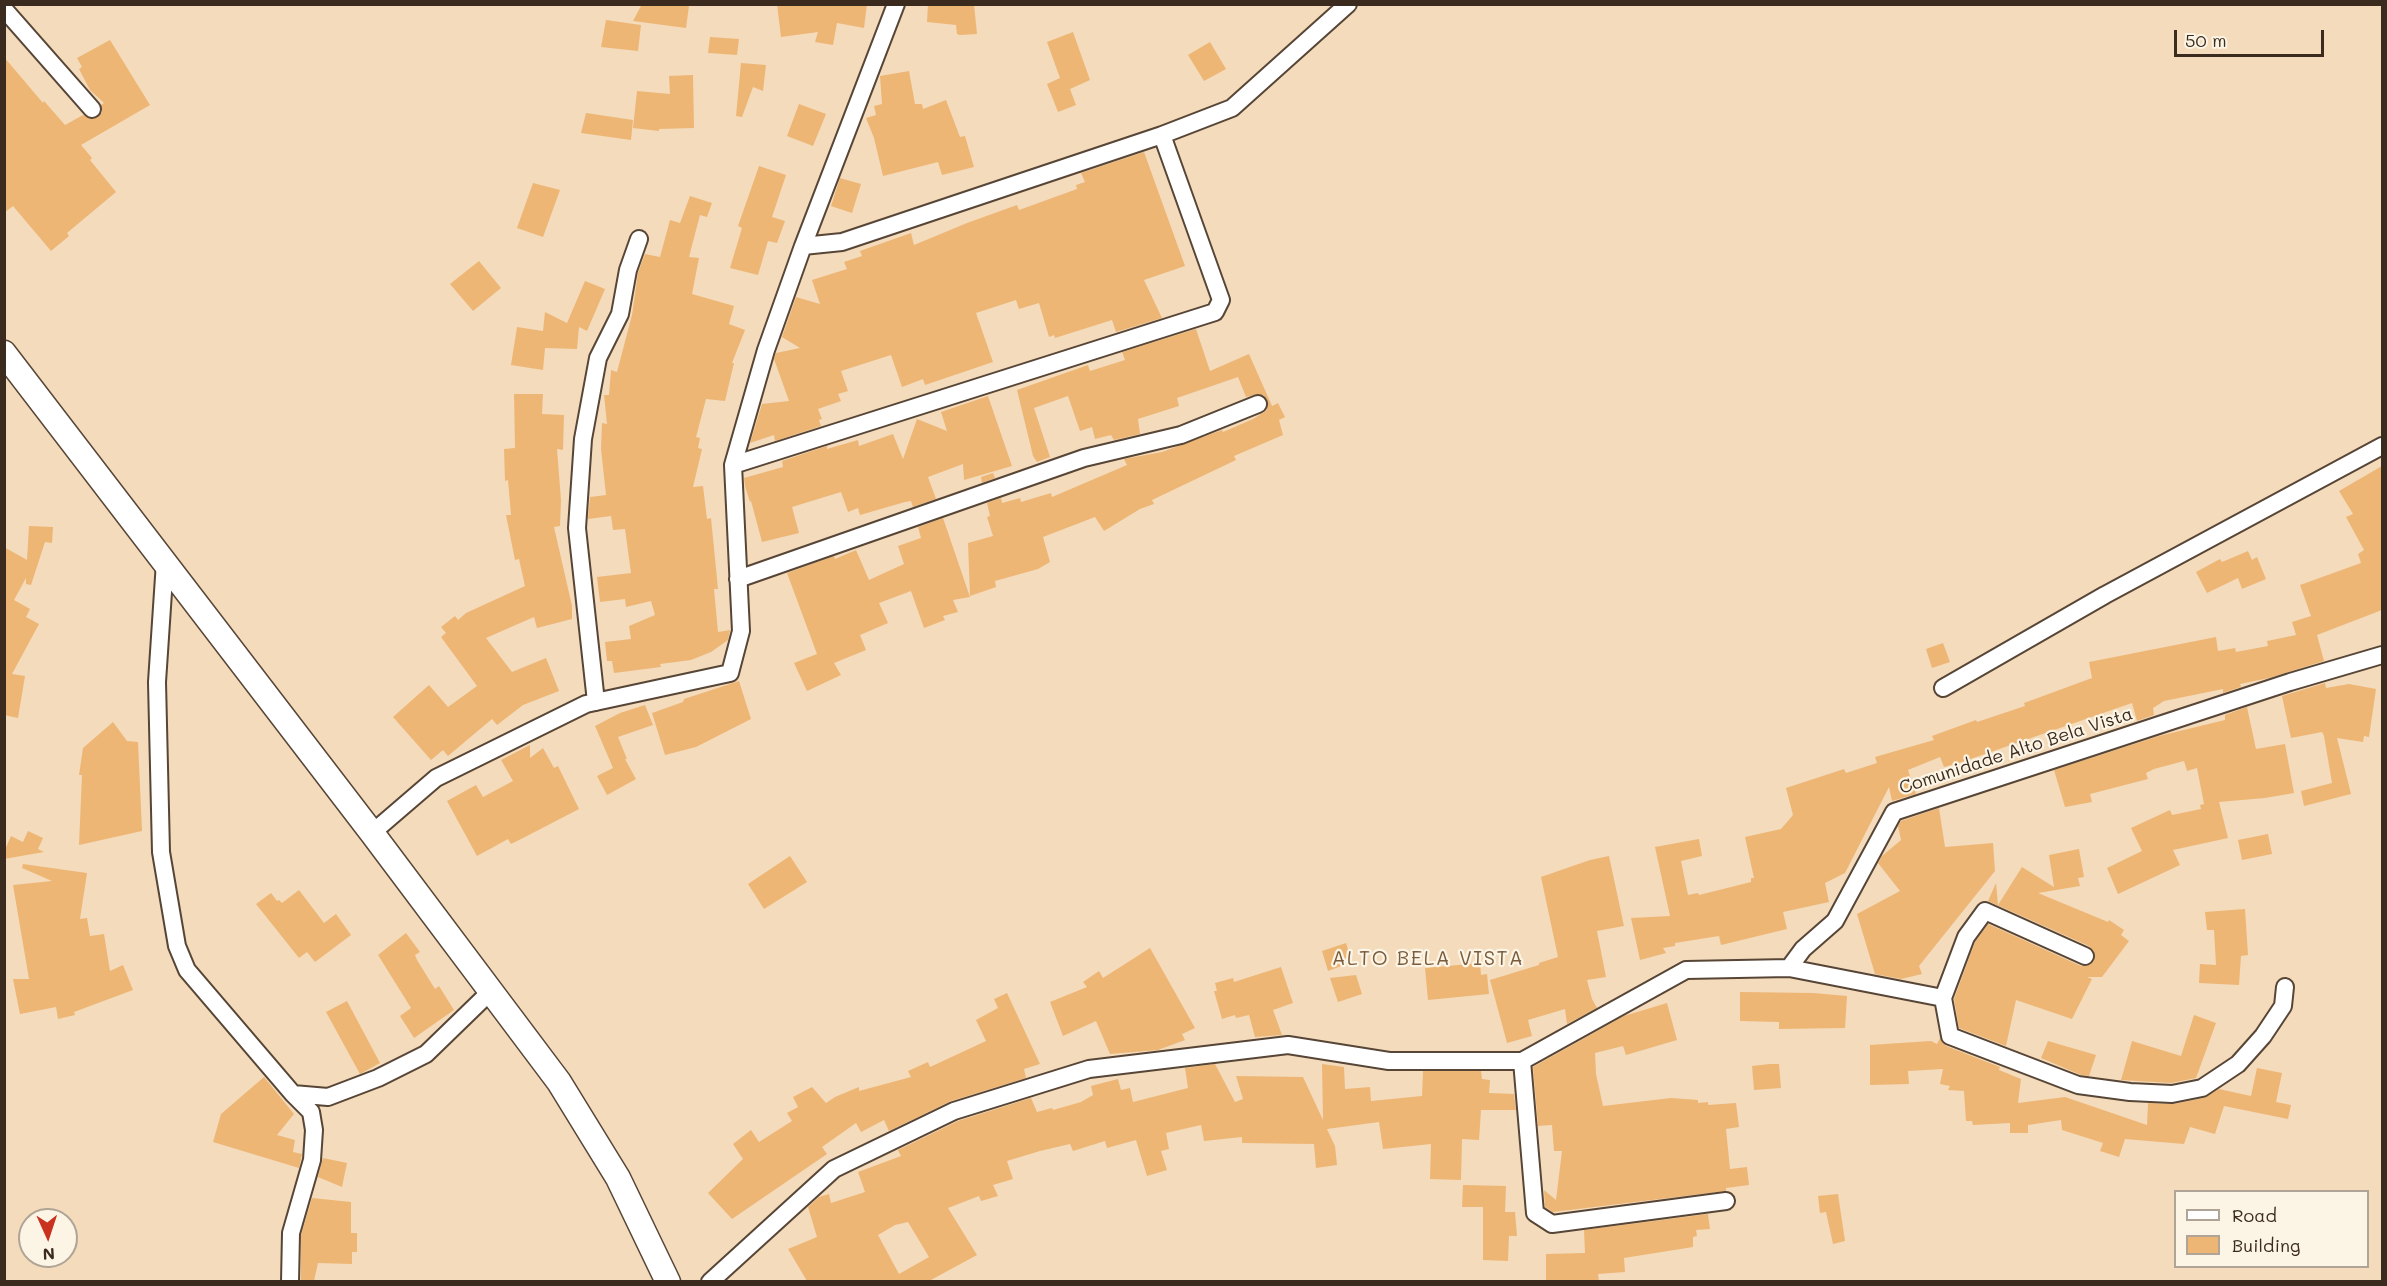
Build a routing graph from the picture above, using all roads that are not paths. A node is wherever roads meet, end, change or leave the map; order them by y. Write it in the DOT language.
graph roads {
  1 [pos="896,4"];
  2 [pos="1348,4"];
  3 [pos="4,9"];
  4 [pos="92,109"];
  5 [pos="1162,135"];
  6 [pos="639,239"];
  7 [pos="802,246"];
  8 [pos="4,353"];
  9 [pos="1258,404"];
  10 [pos="2382,446"];
  11 [pos="733,465"];
  12 [pos="165,562"];
  13 [pos="738,579"];
  14 [pos="2382,656"];
  15 [pos="1943,688"];
  16 [pos="596,702"];
  17 [pos="372,833"];
  18 [pos="2085,956"];
  19 [pos="1789,968"];
  20 [pos="2285,987"];
  21 [pos="491,991"];
  22 [pos="1943,998"];
  23 [pos="1522,1061"];
  24 [pos="293,1094"];
  25 [pos="328,1097"];
  26 [pos="311,1112"];
  27 [pos="1726,1202"];
  28 [pos="290,1281"];
  29 [pos="668,1281"];
  30 [pos="710,1281"];
  1 -- 7 [label="street"];
  2 -- 5 [label="street"];
  3 -- 4 [label="street"];
  5 -- 7 [label="street"];
  5 -- 11 [label="street"];
  6 -- 16 [label="street"];
  7 -- 11 [label="street"];
  8 -- 12 [label="main road"];
  9 -- 13 [label="street"];
  10 -- 15 [label="street"];
  11 -- 13 [label="street"];
  12 -- 17 [label="main road"];
  12 -- 24 [label="street"];
  13 -- 16 [label="street"];
  14 -- 19 [label="street, Comunidade Alto Bela Vista"];
  16 -- 17 [label="street"];
  17 -- 21 [label="main road"];
  18 -- 22 [label="street"];
  19 -- 22 [label="street"];
  19 -- 23 [label="street"];
  20 -- 22 [label="street"];
  21 -- 25 [label="street"];
  21 -- 29 [label="main road"];
  23 -- 27 [label="street"];
  23 -- 30 [label="street"];
  24 -- 25 [label="street"];
  24 -- 26 [label="street"];
  25 -- 26 [label="street"];
  26 -- 28 [label="street"];
}
